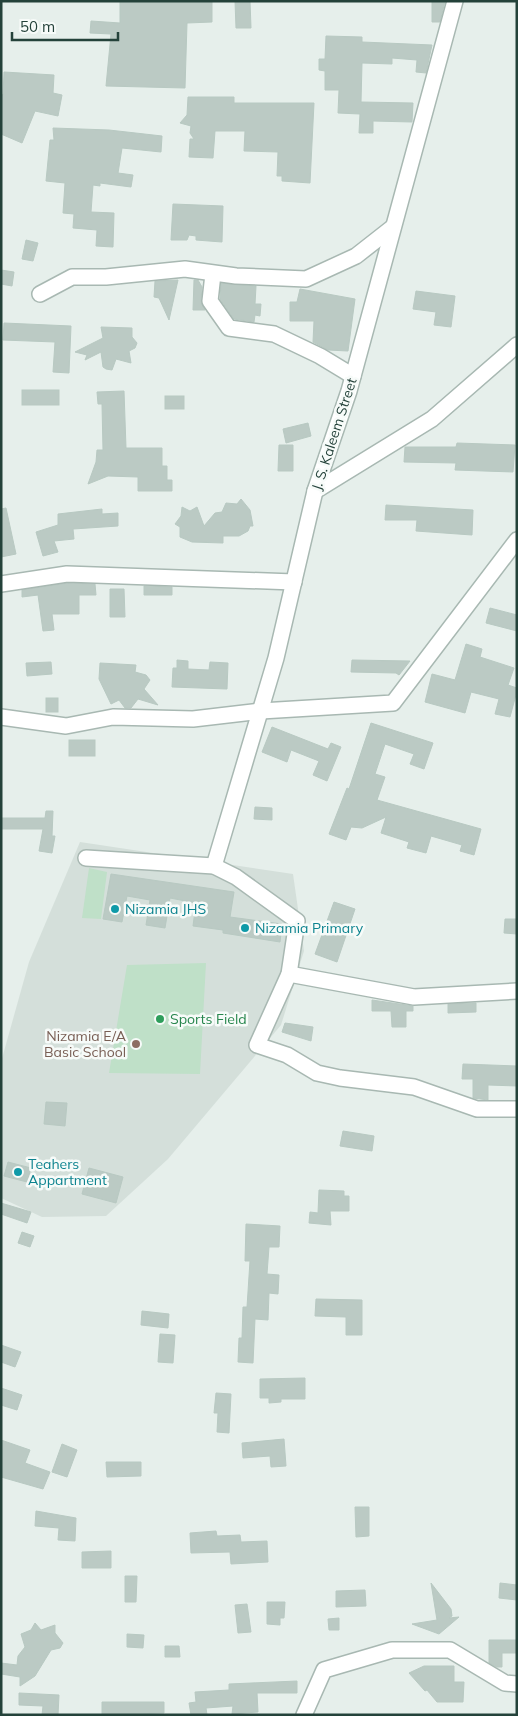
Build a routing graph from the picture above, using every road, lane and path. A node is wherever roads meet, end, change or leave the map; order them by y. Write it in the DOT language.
graph roads {
  1 [pos="455,1"];
  2 [pos="393,227"];
  3 [pos="213,274"];
  4 [pos="40,294"];
  5 [pos="517,345"];
  6 [pos="353,376"];
  7 [pos="315,490"];
  8 [pos="517,540"];
  9 [pos="294,582"];
  10 [pos="1,584"];
  11 [pos="261,711"];
  12 [pos="1,717"];
  13 [pos="86,858"];
  14 [pos="214,866"];
  15 [pos="289,974"];
  16 [pos="517,990"];
  17 [pos="517,1108"];
  18 [pos="517,1684"];
  19 [pos="304,1715"];
  1 -- 2 [label="street, J. S. Kaleem Street"];
  2 -- 3 [label="street"];
  2 -- 6 [label="street, J. S. Kaleem Street"];
  3 -- 4 [label="street"];
  3 -- 6 [label="street"];
  5 -- 7 [label="street"];
  6 -- 7 [label="street, J. S. Kaleem Street"];
  7 -- 9 [label="street, J. S. Kaleem Street"];
  8 -- 11 [label="street"];
  9 -- 10 [label="street"];
  9 -- 11 [label="street, J. S. Kaleem Street"];
  11 -- 12 [label="street"];
  11 -- 14 [label="street, J. S. Kaleem Street"];
  13 -- 14 [label="street"];
  14 -- 15 [label="street"];
  15 -- 16 [label="street"];
  15 -- 17 [label="street"];
  18 -- 19 [label="street"];
}
